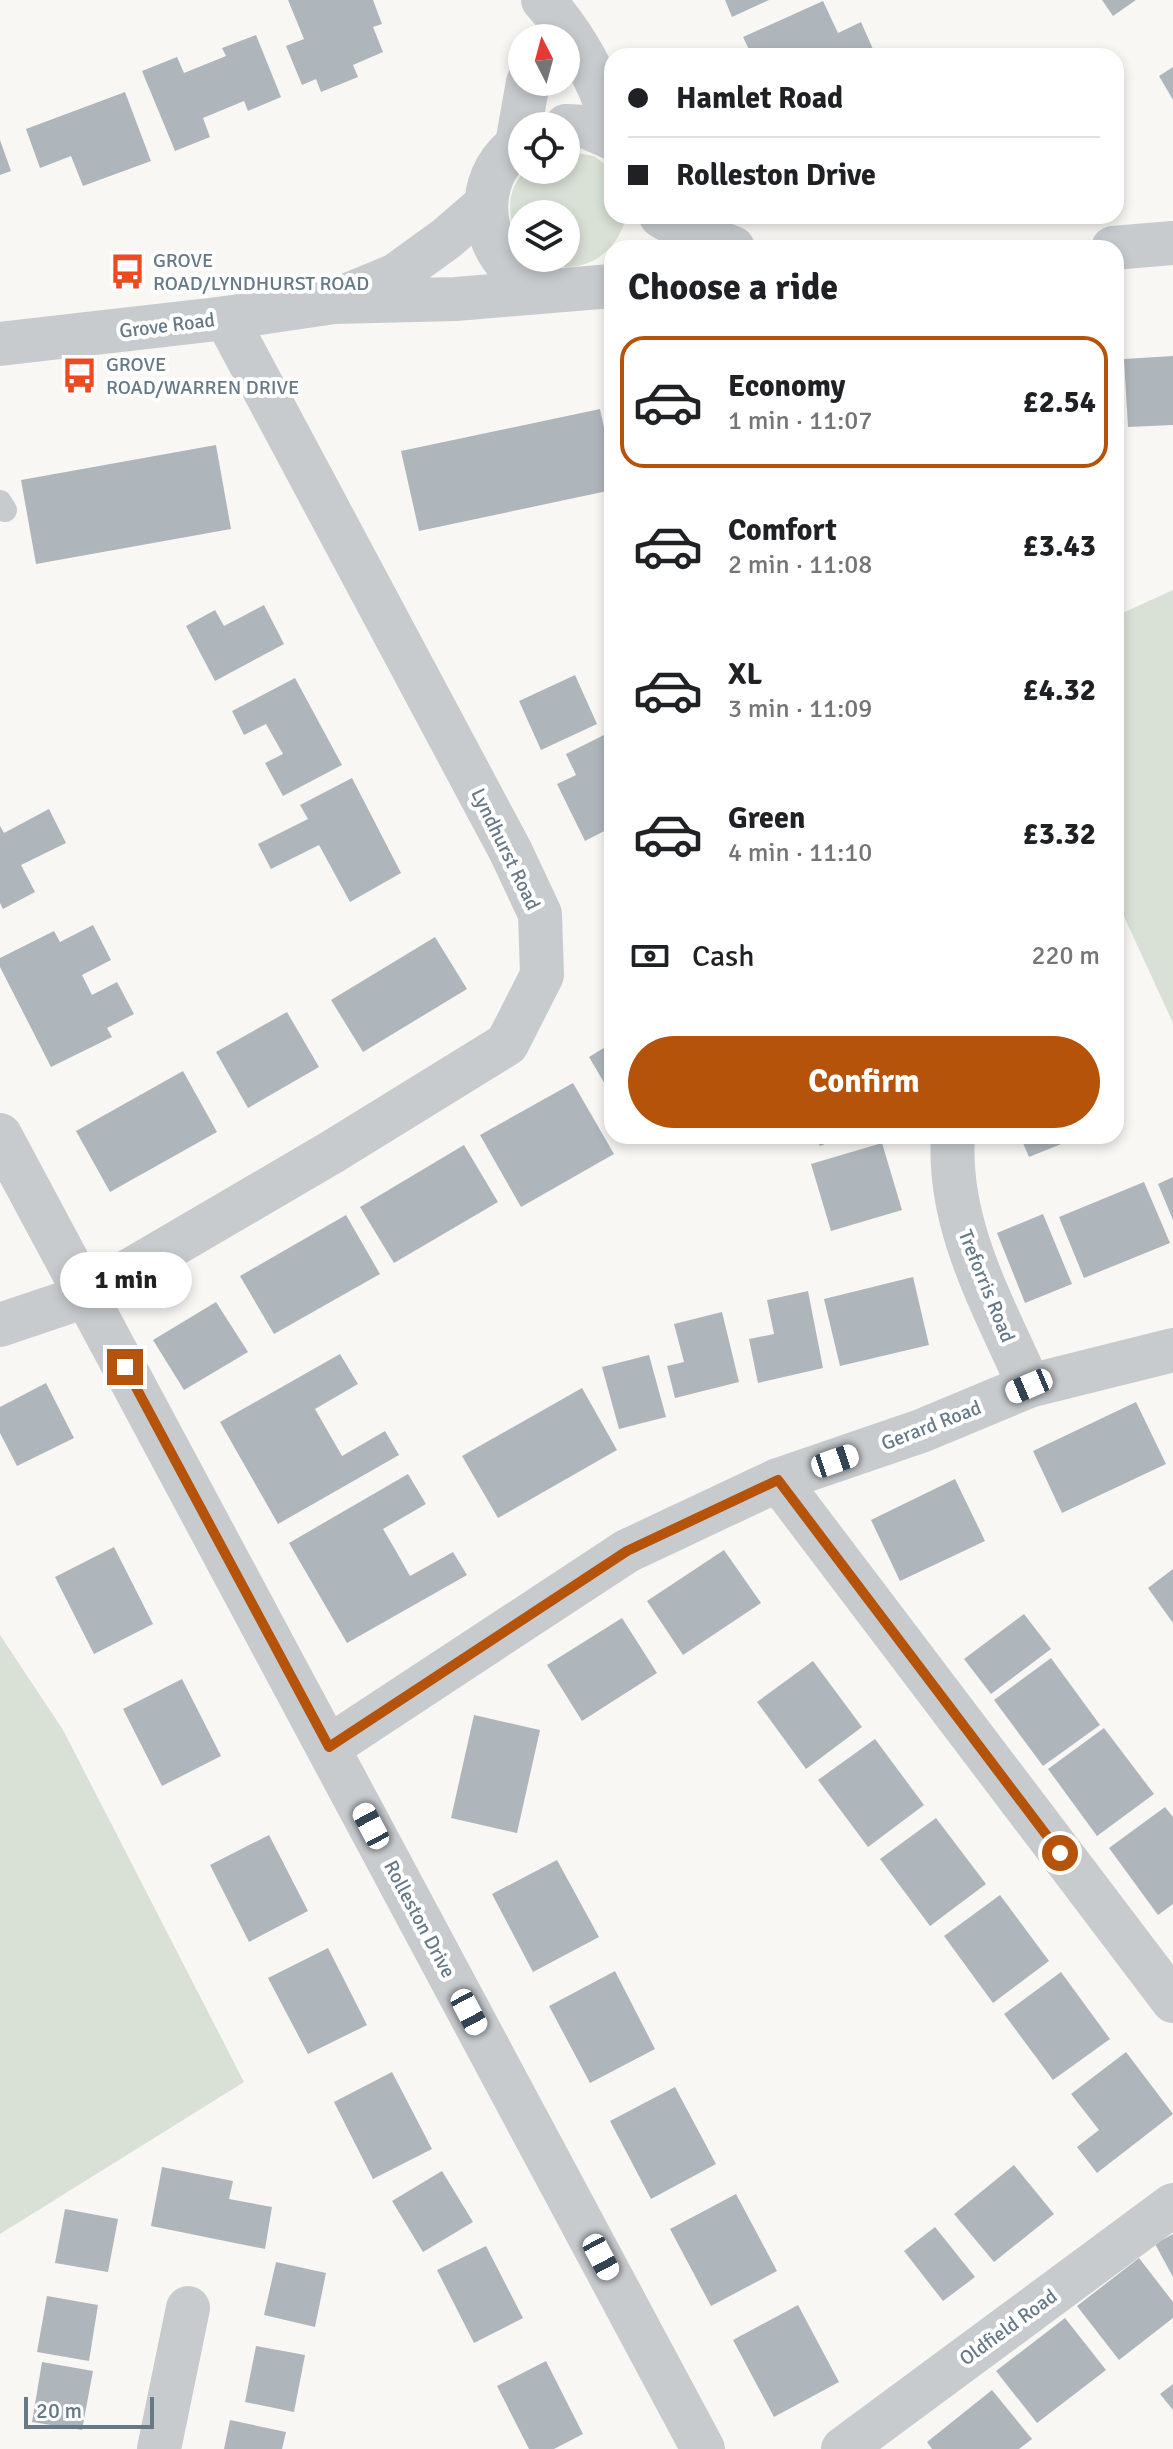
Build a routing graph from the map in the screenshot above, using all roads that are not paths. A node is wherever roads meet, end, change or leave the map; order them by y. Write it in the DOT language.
graph roads {
  1 [pos="535,0"];
  2 [pos="543,0"];
  3 [pos="531,24"];
  4 [pos="604,99"];
  5 [pos="580,127"];
  6 [pos="604,134"];
  7 [pos="508,158"];
  8 [pos="485,205"];
  9 [pos="674,224"];
  10 [pos="712,240"];
  11 [pos="1173,243"];
  12 [pos="1124,247"];
  13 [pos="604,286"];
  14 [pos="548,290"];
  15 [pos="334,302"];
  16 [pos="226,318"];
  17 [pos="0,344"];
  18 [pos="0,1135"];
  19 [pos="952,1144"];
  20 [pos="86,1296"];
  21 [pos="0,1325"];
  22 [pos="1173,1350"];
  23 [pos="1029,1386"];
  24 [pos="778,1480"];
  25 [pos="329,1747"];
  26 [pos="1173,2001"];
  27 [pos="1173,2205"];
  28 [pos="188,2308"];
  29 [pos="159,2449"];
  30 [pos="703,2449"];
  31 [pos="843,2449"];
  1 -- 3 [label="street"];
  2 -- 4 [label="street"];
  5 -- 6 [label="street"];
  7 -- 8 [label="street"];
  8 -- 14 [label="street"];
  8 -- 15 [label="street, Grove Road"];
  9 -- 10 [label="street"];
  11 -- 12 [label="street"];
  13 -- 14 [label="street, Grove Road"];
  14 -- 15 [label="street, Grove Road"];
  15 -- 16 [label="street, Grove Road"];
  16 -- 17 [label="street, Grove Road"];
  16 -- 20 [label="street, Lyndhurst Road"];
  18 -- 20 [label="street, Rolleston Drive"];
  19 -- 23 [label="street, Treforris Road"];
  20 -- 21 [label="street, Lyndhurst Road"];
  20 -- 25 [label="street, Rolleston Drive"];
  22 -- 23 [label="street, Gerard Road"];
  23 -- 24 [label="street, Gerard Road"];
  24 -- 25 [label="street, Gerard Road"];
  24 -- 26 [label="street"];
  25 -- 30 [label="street, Rolleston Drive"];
  27 -- 31 [label="street, Oldfield Road"];
  28 -- 29 [label="street"];
}
